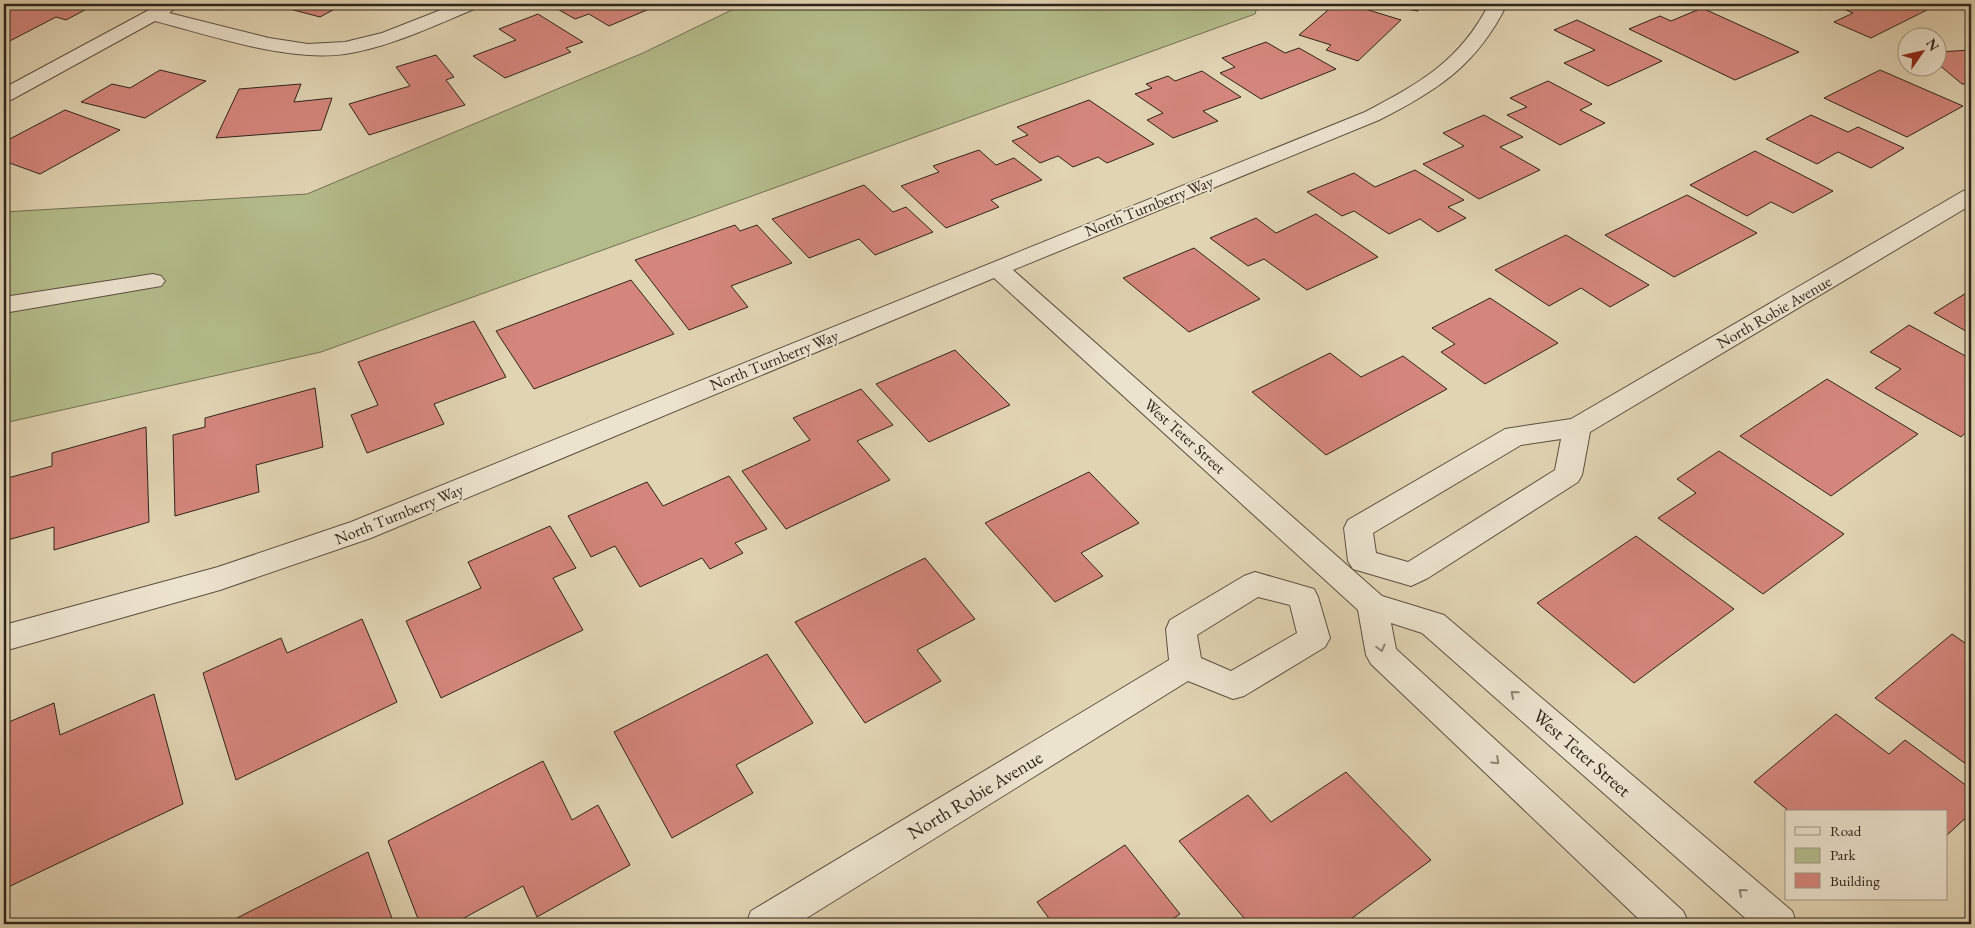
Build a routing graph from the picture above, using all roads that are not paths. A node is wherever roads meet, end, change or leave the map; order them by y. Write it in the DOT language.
graph roads {
  1 [pos="173,4"];
  2 [pos="471,4"];
  3 [pos="1498,4"];
  4 [pos="153,15"];
  5 [pos="4,96"];
  6 [pos="1971,196"];
  7 [pos="997,268"];
  8 [pos="152,281"];
  9 [pos="4,304"];
  10 [pos="1577,427"];
  11 [pos="1363,561"];
  12 [pos="1338,576"];
  13 [pos="1303,597"];
  14 [pos="1372,605"];
  15 [pos="4,638"];
  16 [pos="1186,666"];
  17 [pos="764,924"];
  18 [pos="1670,924"];
  19 [pos="1779,924"];
  1 -- 4 [label="street"];
  2 -- 4 [label="street"];
  3 -- 7 [label="street, North Turnberry Way"];
  4 -- 5 [label="street"];
  6 -- 10 [label="street, North Robie Avenue"];
  7 -- 12 [label="street, West Teter Street"];
  7 -- 15 [label="street, North Turnberry Way"];
  8 -- 9 [label="street"];
  10 -- 11 [label="street, North Robie Avenue"];
  10 -- 11 [label="street"];
  11 -- 12 [label="street"];
  12 -- 13 [label="street"];
  12 -- 14 [label="street, West Teter Street"];
  13 -- 16 [label="street"];
  13 -- 16 [label="street"];
  14 -- 18 [label="street, one-way"];
  19 -- 14 [label="street, West Teter Street, one-way"];
  16 -- 17 [label="street, North Robie Avenue"];
}
